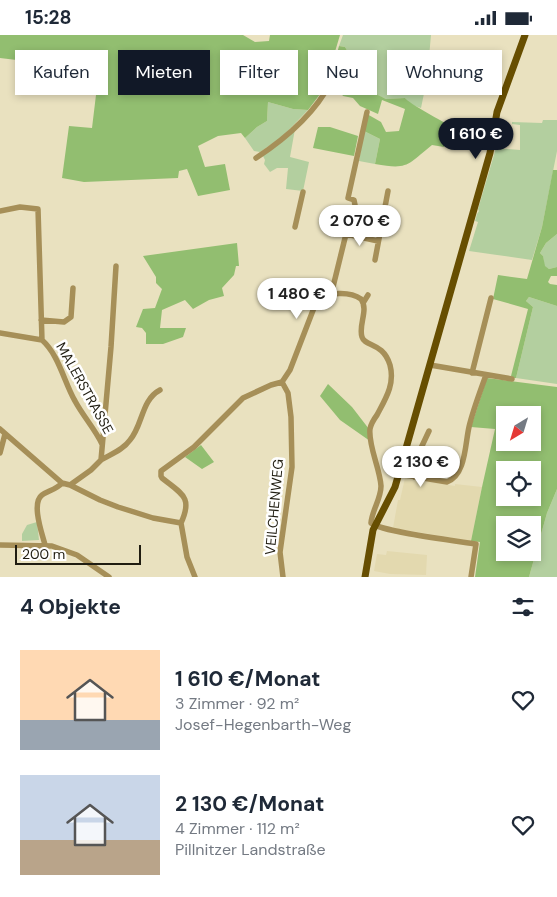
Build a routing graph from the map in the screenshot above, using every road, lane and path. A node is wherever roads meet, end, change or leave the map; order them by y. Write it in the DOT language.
graph roads {
  1 [pos="526,35"];
  2 [pos="323,95"];
  3 [pos="367,112"];
  4 [pos="451,129"];
  5 [pos="494,130"];
  6 [pos="482,135"];
  7 [pos="492,145"];
  8 [pos="256,158"];
  9 [pos="388,191"];
  10 [pos="303,193"];
  11 [pos="0,211"];
  12 [pos="296,227"];
  13 [pos="346,234"];
  14 [pos="378,241"];
  15 [pos="375,260"];
  16 [pos="116,266"];
  17 [pos="73,288"];
  18 [pos="331,295"];
  19 [pos="368,295"];
  20 [pos="491,298"];
  21 [pos="363,303"];
  22 [pos="41,320"];
  23 [pos="0,333"];
  24 [pos="42,340"];
  25 [pos="430,365"];
  26 [pos="472,373"];
  27 [pos="486,375"];
  28 [pos="512,379"];
  29 [pos="282,382"];
  30 [pos="160,390"];
  31 [pos="2,431"];
  32 [pos="429,431"];
  33 [pos="102,444"];
  34 [pos="0,453"];
  35 [pos="100,460"];
  36 [pos="399,474"];
  37 [pos="414,477"];
  38 [pos="62,483"];
  39 [pos="70,485"];
  40 [pos="181,523"];
  41 [pos="374,525"];
  42 [pos="0,545"];
  43 [pos="42,545"];
  44 [pos="109,577"];
  45 [pos="195,577"];
  46 [pos="284,577"];
  47 [pos="365,577"];
  48 [pos="471,577"];
  1 -- 5 [label="main road"];
  2 -- 8 [label="street"];
  3 -- 13 [label="street"];
  4 -- 6 [label="street"];
  5 -- 6 [label="street"];
  5 -- 7 [label="main road"];
  6 -- 7 [label="street"];
  7 -- 25 [label="main road"];
  9 -- 14 [label="street"];
  10 -- 12 [label="street"];
  11 -- 22 [label="street, MALERSTRASSE"];
  13 -- 14 [label="street"];
  13 -- 18 [label="street"];
  14 -- 15 [label="street"];
  16 -- 33 [label="street"];
  17 -- 22 [label="street, MALERSTRASSE"];
  18 -- 21 [label="street"];
  18 -- 29 [label="street"];
  19 -- 21 [label="street"];
  20 -- 26 [label="street"];
  21 -- 41 [label="street"];
  22 -- 24 [label="street, MALERSTRASSE"];
  23 -- 24 [label="street"];
  24 -- 33 [label="street, MALERSTRASSE"];
  25 -- 26 [label="street"];
  25 -- 36 [label="main road"];
  26 -- 27 [label="street"];
  27 -- 28 [label="street"];
  27 -- 37 [label="street"];
  29 -- 40 [label="street"];
  29 -- 46 [label="street, VEILCHENWEG"];
  30 -- 35 [label="street"];
  31 -- 34 [label="street"];
  31 -- 38 [label="street"];
  32 -- 37 [label="street"];
  33 -- 35 [label="street, MALERSTRASSE"];
  35 -- 39 [label="street"];
  36 -- 37 [label="street"];
  36 -- 41 [label="main road"];
  38 -- 39 [label="street"];
  38 -- 43 [label="street"];
  39 -- 40 [label="street"];
  40 -- 45 [label="street"];
  41 -- 47 [label="main road"];
  41 -- 48 [label="street"];
  42 -- 43 [label="street"];
  43 -- 44 [label="street"];
}
